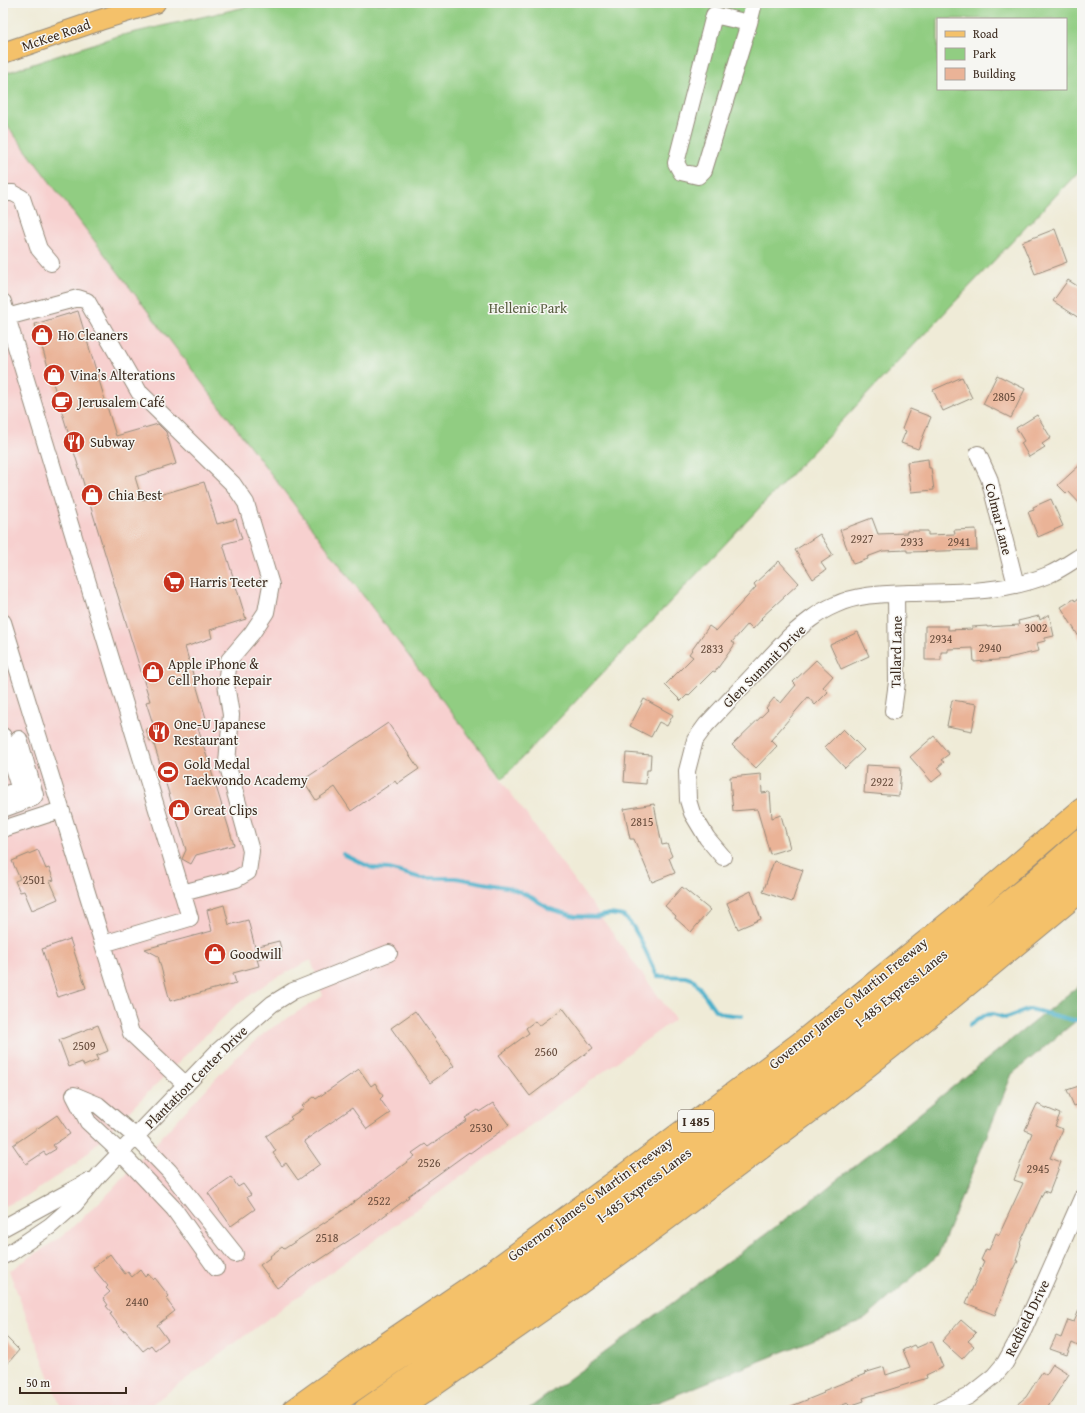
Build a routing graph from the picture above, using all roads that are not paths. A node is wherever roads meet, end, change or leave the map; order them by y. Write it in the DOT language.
graph roads {
  1 [pos="155,3"];
  2 [pos="754,3"];
  3 [pos="749,23"];
  4 [pos="3,53"];
  5 [pos="6,191"];
  6 [pos="51,263"];
  7 [pos="4,313"];
  8 [pos="978,454"];
  9 [pos="1082,555"];
  10 [pos="1016,585"];
  11 [pos="896,594"];
  12 [pos="3,622"];
  13 [pos="893,711"];
  14 [pos="38,734"];
  15 [pos="8,740"];
  16 [pos="3,795"];
  17 [pos="1082,809"];
  18 [pos="3,810"];
  19 [pos="61,810"];
  20 [pos="3,829"];
  21 [pos="1082,839"];
  22 [pos="723,857"];
  23 [pos="1082,864"];
  24 [pos="1082,890"];
  25 [pos="182,893"];
  26 [pos="102,944"];
  27 [pos="389,953"];
  28 [pos="186,1085"];
  29 [pos="136,1137"];
  30 [pos="121,1153"];
  31 [pos="99,1175"];
  32 [pos="1082,1198"];
  33 [pos="3,1228"];
  34 [pos="235,1254"];
  35 [pos="3,1256"];
  36 [pos="216,1268"];
  37 [pos="293,1410"];
  38 [pos="325,1410"];
  39 [pos="364,1410"];
  40 [pos="398,1410"];
  41 [pos="940,1410"];
  1 -- 4 [label="main road, McKee Road"];
  2 -- 3 [label="street"];
  3 -- 3 [label="street"];
  5 -- 6 [label="street"];
  7 -- 25 [label="street"];
  7 -- 25 [label="street"];
  8 -- 10 [label="street, Colmar Lane"];
  9 -- 10 [label="street, Glen Summit Drive"];
  10 -- 11 [label="street, Glen Summit Drive"];
  11 -- 13 [label="street, Tallard Lane"];
  11 -- 22 [label="street, Glen Summit Drive"];
  12 -- 14 [label="street"];
  14 -- 15 [label="street"];
  14 -- 19 [label="street"];
  15 -- 16 [label="street"];
  15 -- 18 [label="street"];
  17 -- 37 [label="highway, Governor James G Martin Freeway / I 485"];
  19 -- 20 [label="street"];
  19 -- 26 [label="street"];
  21 -- 38 [label="highway, I-485 Express Lanes / I 485"];
  23 -- 39 [label="highway, I-485 Express Lanes"];
  24 -- 40 [label="highway"];
  25 -- 26 [label="street"];
  26 -- 28 [label="street"];
  27 -- 28 [label="street, Plantation Center Drive"];
  28 -- 29 [label="street, Plantation Center Drive"];
  29 -- 30 [label="street, Plantation Center Drive"];
  29 -- 30 [label="street"];
  29 -- 34 [label="street"];
  30 -- 31 [label="street, Plantation Center Drive"];
  30 -- 36 [label="street"];
  31 -- 33 [label="street, Plantation Center Drive"];
  31 -- 35 [label="street, Plantation Center Drive"];
  32 -- 41 [label="street, Redfield Drive"];
}
